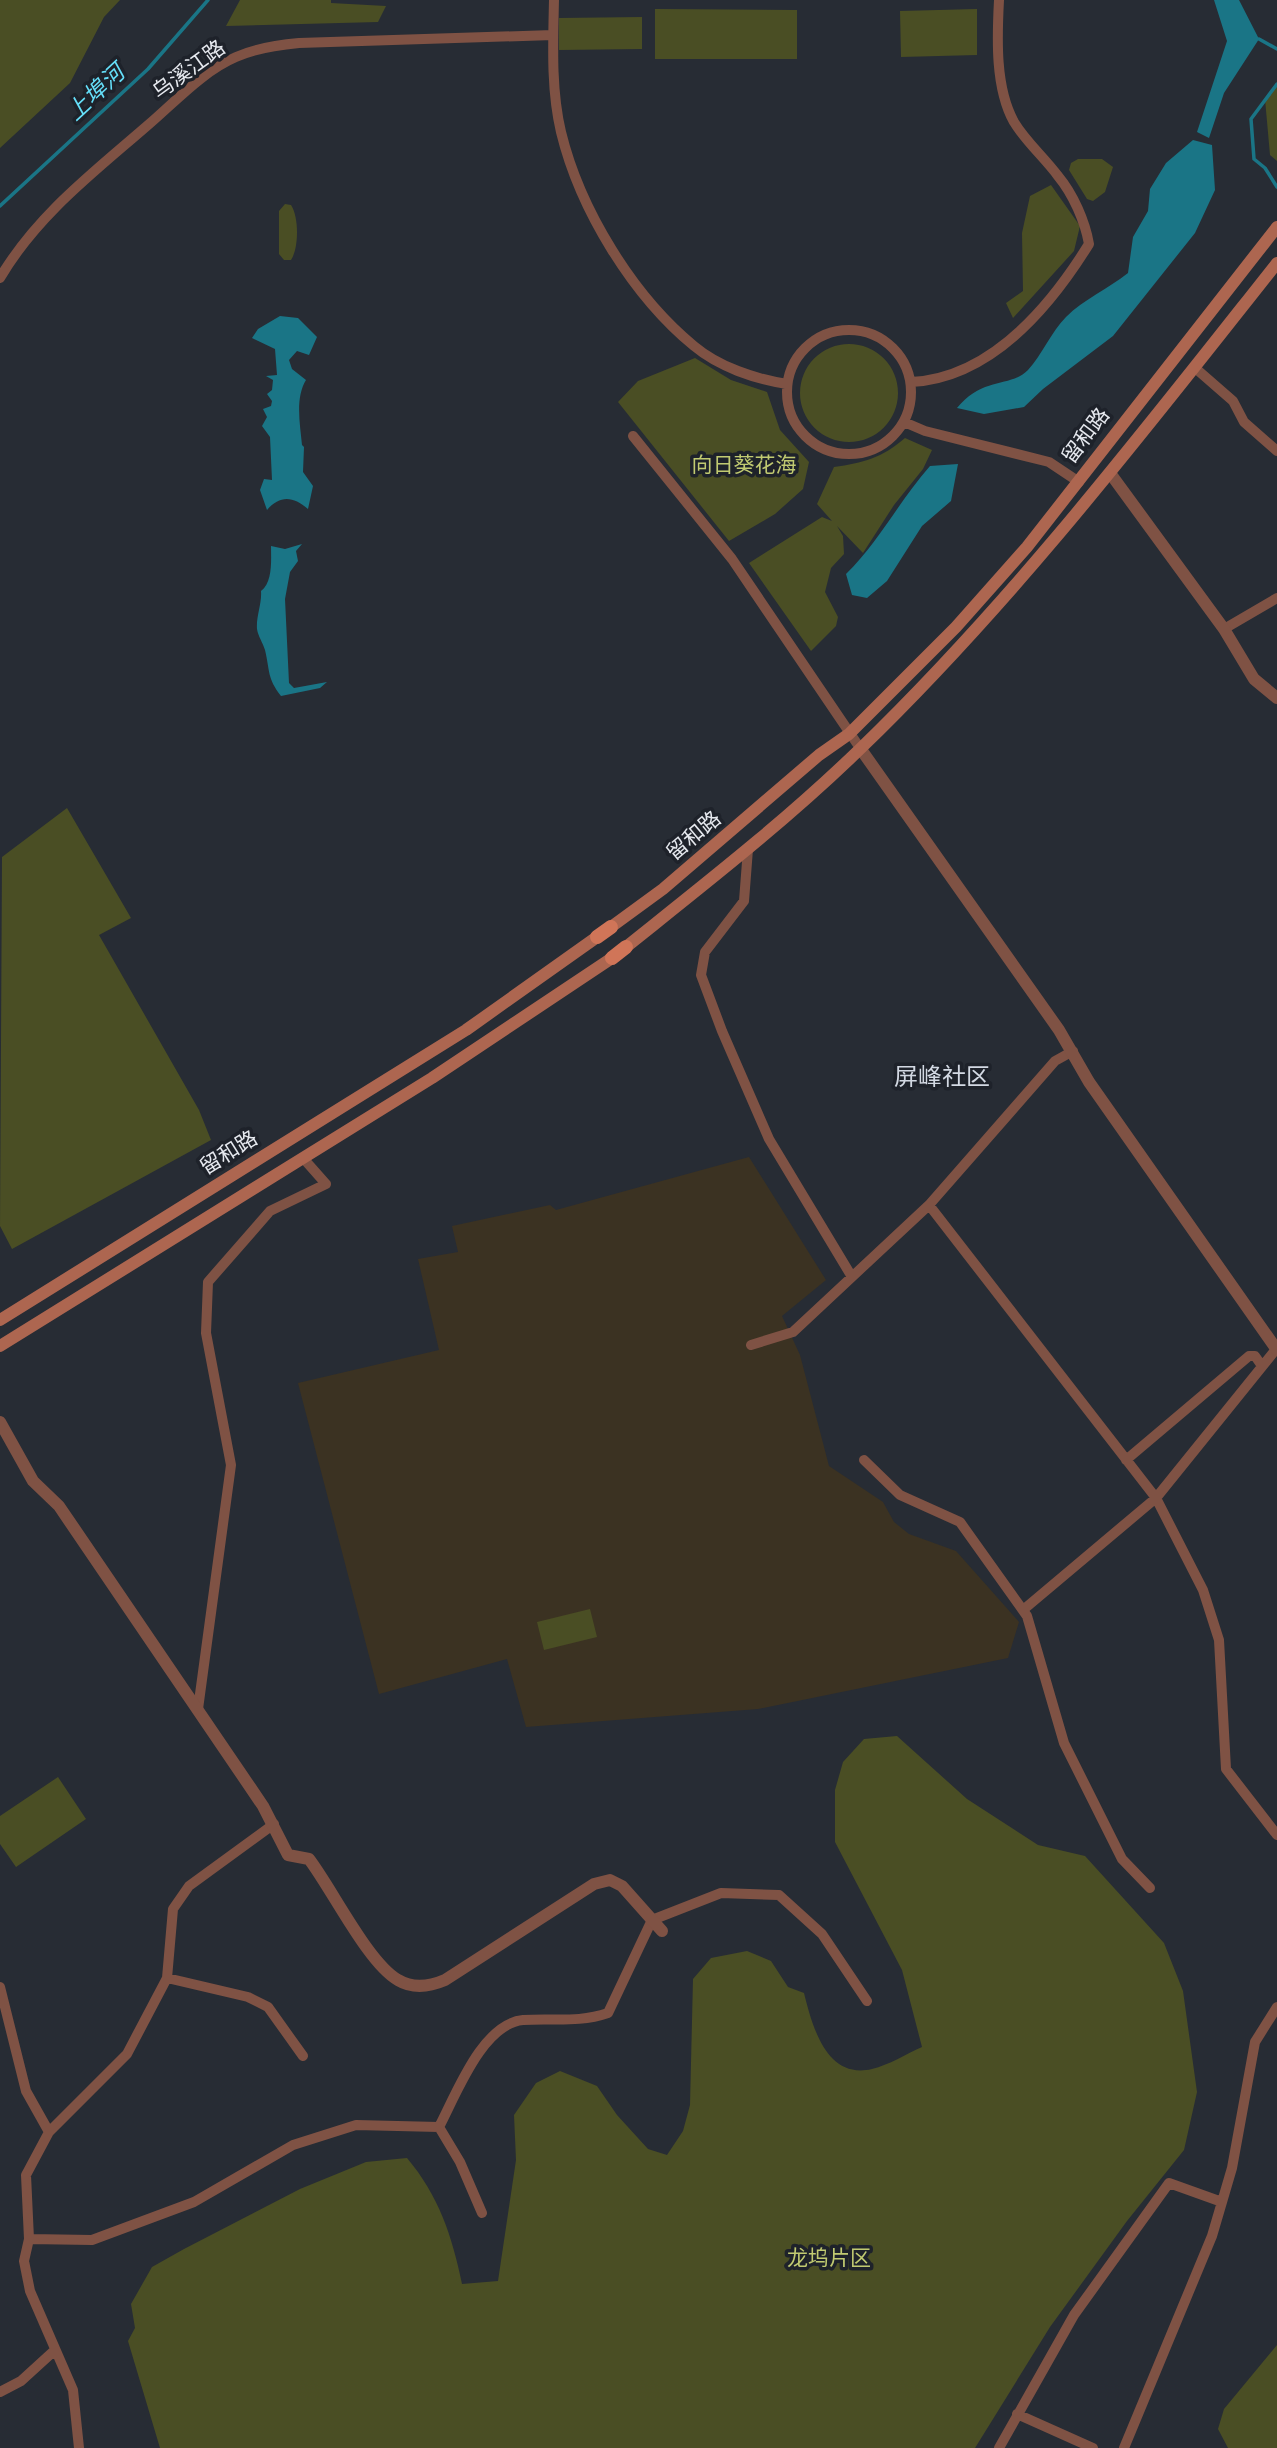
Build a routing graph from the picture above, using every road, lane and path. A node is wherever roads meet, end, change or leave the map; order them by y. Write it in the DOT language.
graph roads {
  1 [pos="554,0"];
  2 [pos="999,0"];
  3 [pos="553,35"];
  4 [pos="1277,227"];
  5 [pos="1277,263"];
  6 [pos="0,278"];
  7 [pos="1194,367"];
  8 [pos="911,382"];
  9 [pos="787,384"];
  10 [pos="904,422"];
  11 [pos="633,436"];
  12 [pos="1277,451"];
  13 [pos="1110,473"];
  14 [pos="1079,482"];
  15 [pos="1277,598"];
  16 [pos="1224,629"];
  17 [pos="1277,698"];
  18 [pos="849,734"];
  19 [pos="860,748"];
  20 [pos="748,849"];
  21 [pos="611,927"];
  22 [pos="597,937"];
  23 [pos="626,947"];
  24 [pos="612,958"];
  25 [pos="1073,1051"];
  26 [pos="303,1158"];
  27 [pos="929,1205"];
  28 [pos="852,1277"];
  29 [pos="0,1320"];
  30 [pos="751,1345"];
  31 [pos="0,1346"];
  32 [pos="1277,1349"];
  33 [pos="1262,1366"];
  34 [pos="0,1422"];
  35 [pos="864,1460"];
  36 [pos="1126,1460"];
  37 [pos="1156,1498"];
  38 [pos="1023,1611"];
  39 [pos="198,1709"];
  40 [pos="274,1824"];
  41 [pos="1277,1835"];
  42 [pos="1150,1888"];
  43 [pos="652,1920"];
  44 [pos="662,1931"];
  45 [pos="167,1978"];
  46 [pos="0,1987"];
  47 [pos="867,2001"];
  48 [pos="1277,2007"];
  49 [pos="303,2056"];
  50 [pos="439,2127"];
  51 [pos="49,2132"];
  52 [pos="1222,2202"];
  53 [pos="482,2213"];
  54 [pos="29,2239"];
  55 [pos="55,2350"];
  56 [pos="0,2392"];
  57 [pos="1017,2414"];
  58 [pos="79,2448"];
  59 [pos="999,2448"];
  60 [pos="1093,2448"];
  61 [pos="1124,2448"];
  1 -- 3 [label="street"];
  2 -- 8 [label="street"];
  3 -- 6 [label="street, 乌溪江路"];
  3 -- 9 [label="street"];
  4 -- 14 [label="main road, 留和路"];
  5 -- 7 [label="main road, 留和路"];
  7 -- 12 [label="street"];
  7 -- 13 [label="main road, 留和路"];
  8 -- 9 [label="street"];
  8 -- 10 [label="street"];
  9 -- 10 [label="street"];
  10 -- 14 [label="street"];
  11 -- 18 [label="street"];
  13 -- 16 [label="street"];
  13 -- 19 [label="main road, 留和路"];
  14 -- 18 [label="main road, 留和路"];
  15 -- 16 [label="street"];
  16 -- 17 [label="street"];
  18 -- 19 [label="street"];
  18 -- 21 [label="main road, 留和路"];
  19 -- 20 [label="main road, 留和路"];
  19 -- 25 [label="street"];
  20 -- 23 [label="main road, 留和路"];
  20 -- 28 [label="street"];
  21 -- 22 [label="main road, 留和路"];
  22 -- 29 [label="main road, 留和路"];
  23 -- 24 [label="main road, 留和路"];
  24 -- 26 [label="main road, 留和路"];
  25 -- 27 [label="street"];
  25 -- 32 [label="street"];
  26 -- 31 [label="main road, 留和路"];
  26 -- 39 [label="street"];
  27 -- 28 [label="street"];
  27 -- 36 [label="street"];
  28 -- 30 [label="street"];
  32 -- 33 [label="street"];
  33 -- 36 [label="street"];
  33 -- 37 [label="street"];
  34 -- 39 [label="street"];
  35 -- 38 [label="street"];
  36 -- 37 [label="street"];
  37 -- 38 [label="street"];
  37 -- 41 [label="street"];
  38 -- 42 [label="street"];
  39 -- 40 [label="street"];
  40 -- 43 [label="street"];
  40 -- 45 [label="street"];
  43 -- 44 [label="street"];
  43 -- 47 [label="street"];
  43 -- 50 [label="street"];
  45 -- 49 [label="street"];
  45 -- 51 [label="street"];
  46 -- 51 [label="street"];
  48 -- 52 [label="street"];
  50 -- 53 [label="street"];
  50 -- 54 [label="street"];
  51 -- 54 [label="street"];
  52 -- 57 [label="street"];
  52 -- 61 [label="street"];
  54 -- 55 [label="street"];
  55 -- 56 [label="street"];
  55 -- 58 [label="street"];
  57 -- 59 [label="street"];
  57 -- 60 [label="street"];
}
